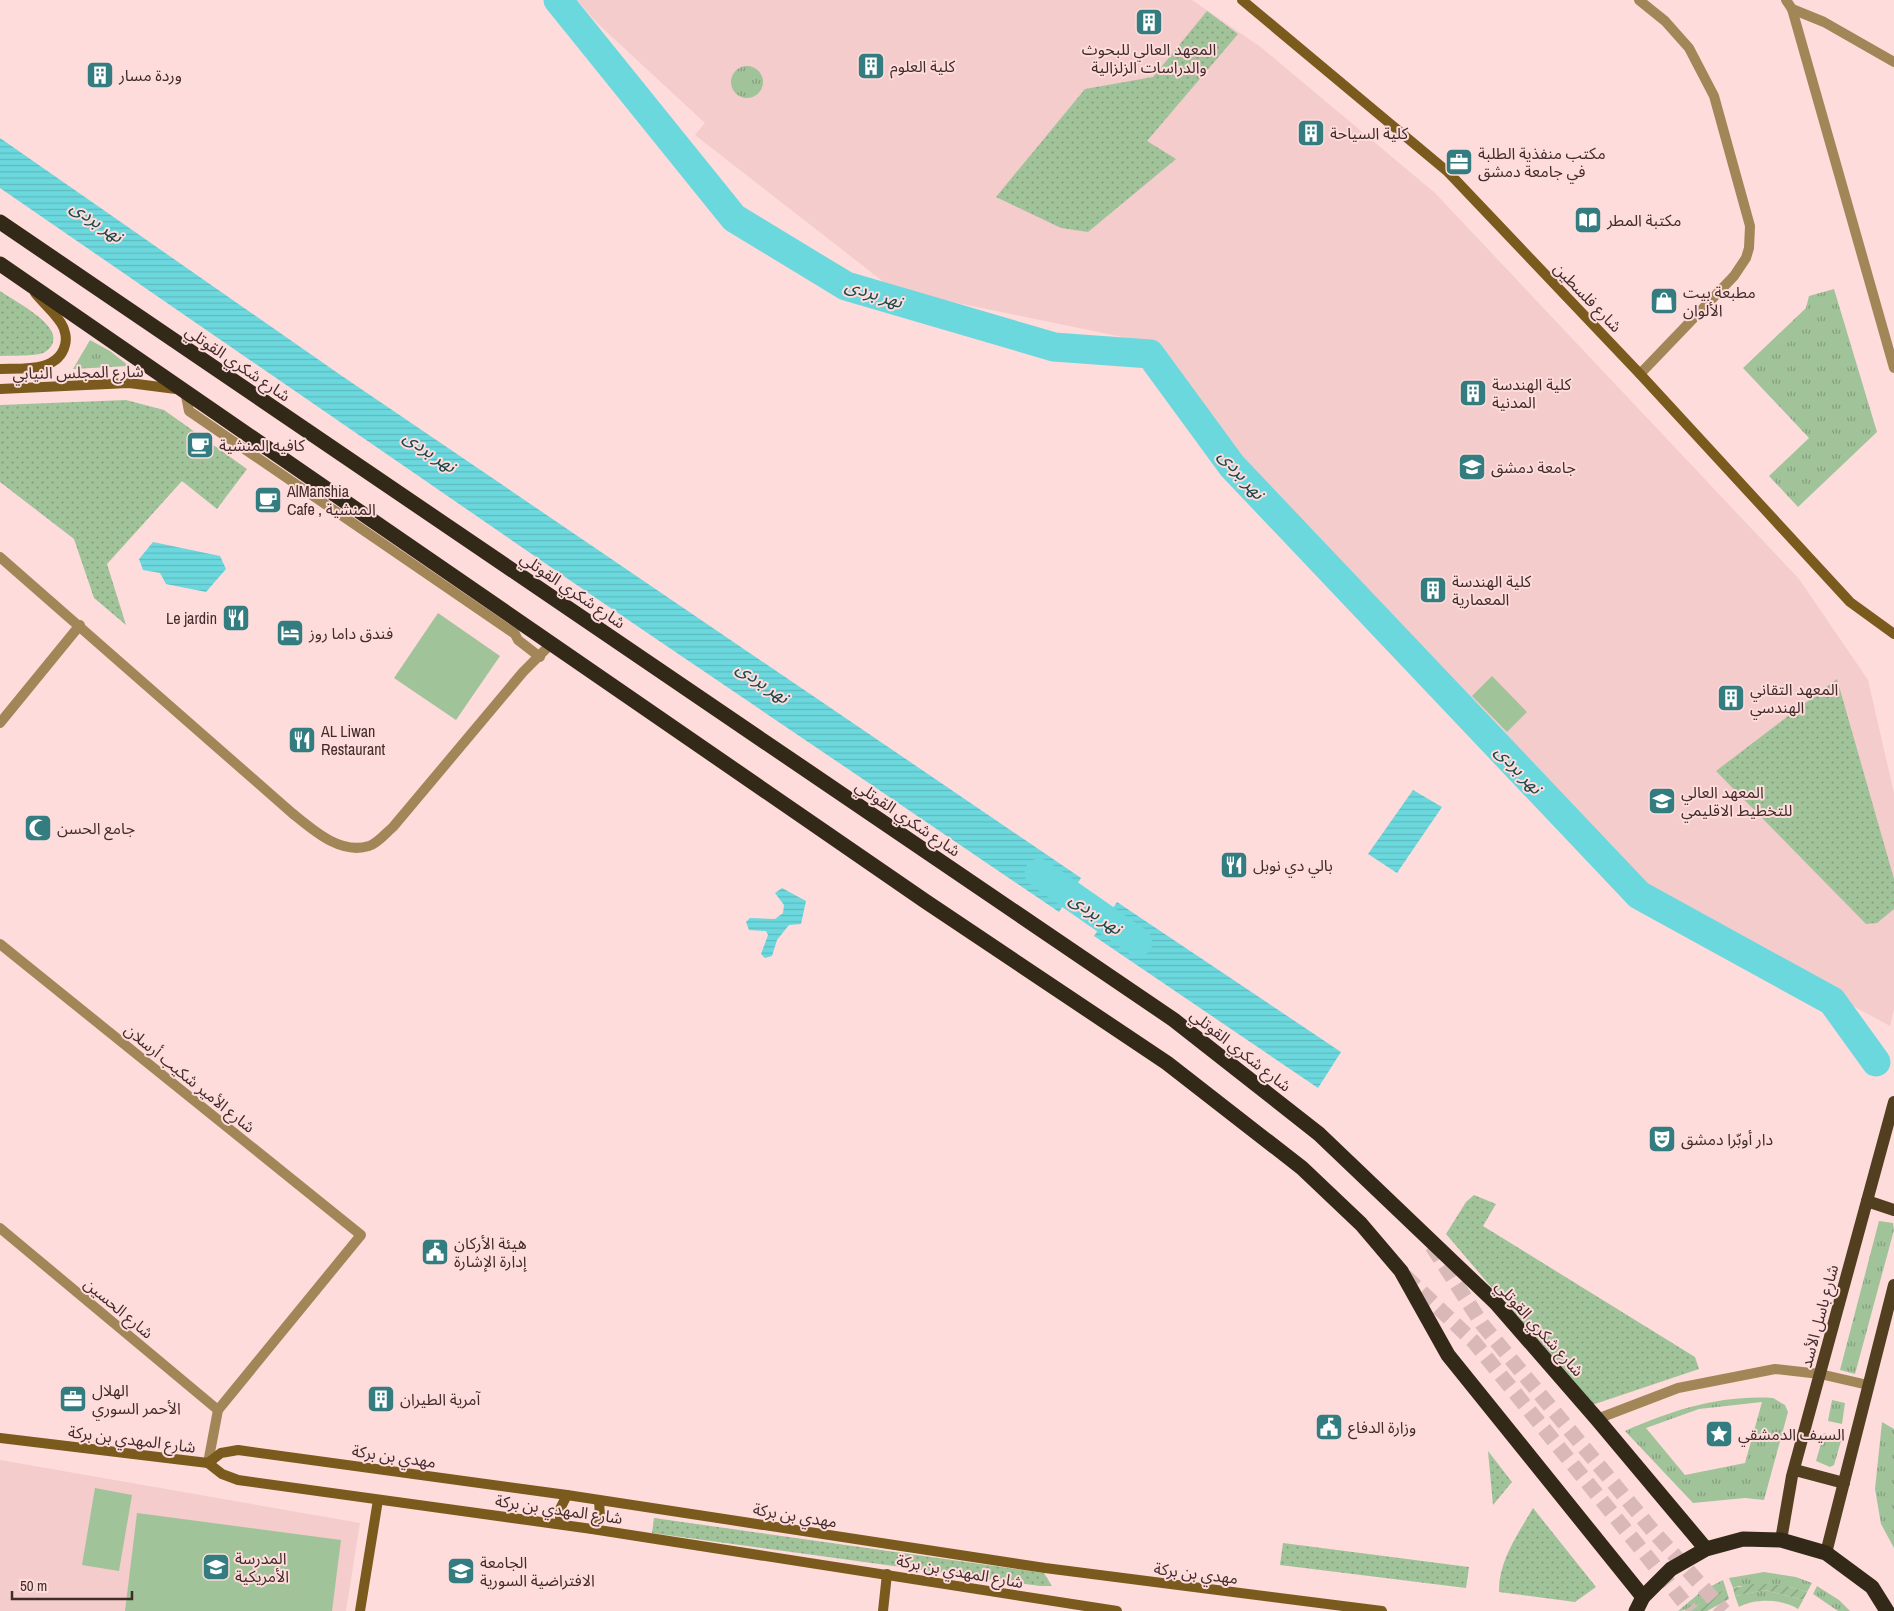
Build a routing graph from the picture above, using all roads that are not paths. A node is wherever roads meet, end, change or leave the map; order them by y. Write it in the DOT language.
graph roads {
  1 [pos="1242,0"];
  2 [pos="1639,0"];
  3 [pos="1786,0"];
  4 [pos="1792,9"];
  5 [pos="1894,62"];
  6 [pos="0,222"];
  7 [pos="0,264"];
  8 [pos="24,281"];
  9 [pos="1894,368"];
  10 [pos="0,369"];
  11 [pos="1640,374"];
  12 [pos="0,389"];
  13 [pos="185,391"];
  14 [pos="0,557"];
  15 [pos="80,625"];
  16 [pos="1894,634"];
  17 [pos="552,643"];
  18 [pos="540,657"];
  19 [pos="0,723"];
  20 [pos="0,944"];
  21 [pos="1894,1102"];
  22 [pos="1867,1201"];
  23 [pos="1894,1210"];
  24 [pos="0,1228"];
  25 [pos="1894,1285"];
  26 [pos="1820,1374"];
  27 [pos="1868,1385"];
  28 [pos="218,1410"];
  29 [pos="1597,1419"];
  30 [pos="0,1438"];
  31 [pos="208,1463"];
  32 [pos="1794,1470"];
  33 [pos="1844,1483"];
  34 [pos="567,1495"];
  35 [pos="378,1500"];
  36 [pos="599,1501"];
  37 [pos="560,1524"];
  38 [pos="592,1529"];
  39 [pos="1781,1540"];
  40 [pos="1706,1549"];
  41 [pos="1826,1553"];
  42 [pos="887,1574"];
  43 [pos="1640,1604"];
  44 [pos="360,1611"];
  45 [pos="882,1611"];
  46 [pos="1116,1611"];
  47 [pos="1382,1611"];
  48 [pos="1886,1611"];
  1 -- 11 [label="main road, شارع فلسطين"];
  2 -- 11 [label="street"];
  3 -- 4 [label="street"];
  4 -- 5 [label="street"];
  4 -- 9 [label="street"];
  6 -- 29 [label="highway, شارع شكري القوتلي"];
  7 -- 8 [label="highway"];
  8 -- 10 [label="main road, شارع المجلس النيابي"];
  8 -- 13 [label="highway"];
  11 -- 16 [label="main road, شارع فلسطين"];
  12 -- 13 [label="main road, شارع المجلس النيابي"];
  13 -- 17 [label="highway"];
  13 -- 18 [label="street"];
  14 -- 15 [label="street"];
  15 -- 18 [label="street"];
  15 -- 19 [label="street"];
  17 -- 18 [label="street"];
  17 -- 43 [label="highway"];
  20 -- 28 [label="street, شارع الأمير شكيب أرسلان"];
  21 -- 22 [label="main road, شارع باسل الأسد"];
  22 -- 23 [label="main road"];
  22 -- 26 [label="main road, شارع باسل الأسد"];
  24 -- 28 [label="street, شارع الحسين"];
  25 -- 27 [label="main road"];
  26 -- 27 [label="street"];
  26 -- 29 [label="street"];
  26 -- 32 [label="main road, شارع باسل الأسد"];
  27 -- 33 [label="main road"];
  28 -- 31 [label="street"];
  29 -- 40 [label="highway, شارع شكري القوتلي"];
  30 -- 31 [label="main road, شارع المهدي بن بركة"];
  31 -- 34 [label="main road, مهدي بن بركة"];
  31 -- 35 [label="main road, شارع المهدي بن بركة"];
  32 -- 33 [label="main road"];
  32 -- 39 [label="main road, شارع باسل الأسد"];
  33 -- 41 [label="main road"];
  34 -- 36 [label="main road, مهدي بن بركة"];
  34 -- 37 [label="main road"];
  35 -- 37 [label="main road, شارع المهدي بن بركة"];
  35 -- 44 [label="main road"];
  36 -- 38 [label="main road"];
  36 -- 47 [label="main road, مهدي بن بركة"];
  37 -- 38 [label="main road, شارع المهدي بن بركة"];
  38 -- 42 [label="main road, شارع المهدي بن بركة"];
  39 -- 40 [label="highway"];
  39 -- 41 [label="highway"];
  40 -- 43 [label="highway"];
  41 -- 48 [label="highway"];
  42 -- 45 [label="main road"];
  42 -- 46 [label="main road, شارع المهدي بن بركة"];
}
